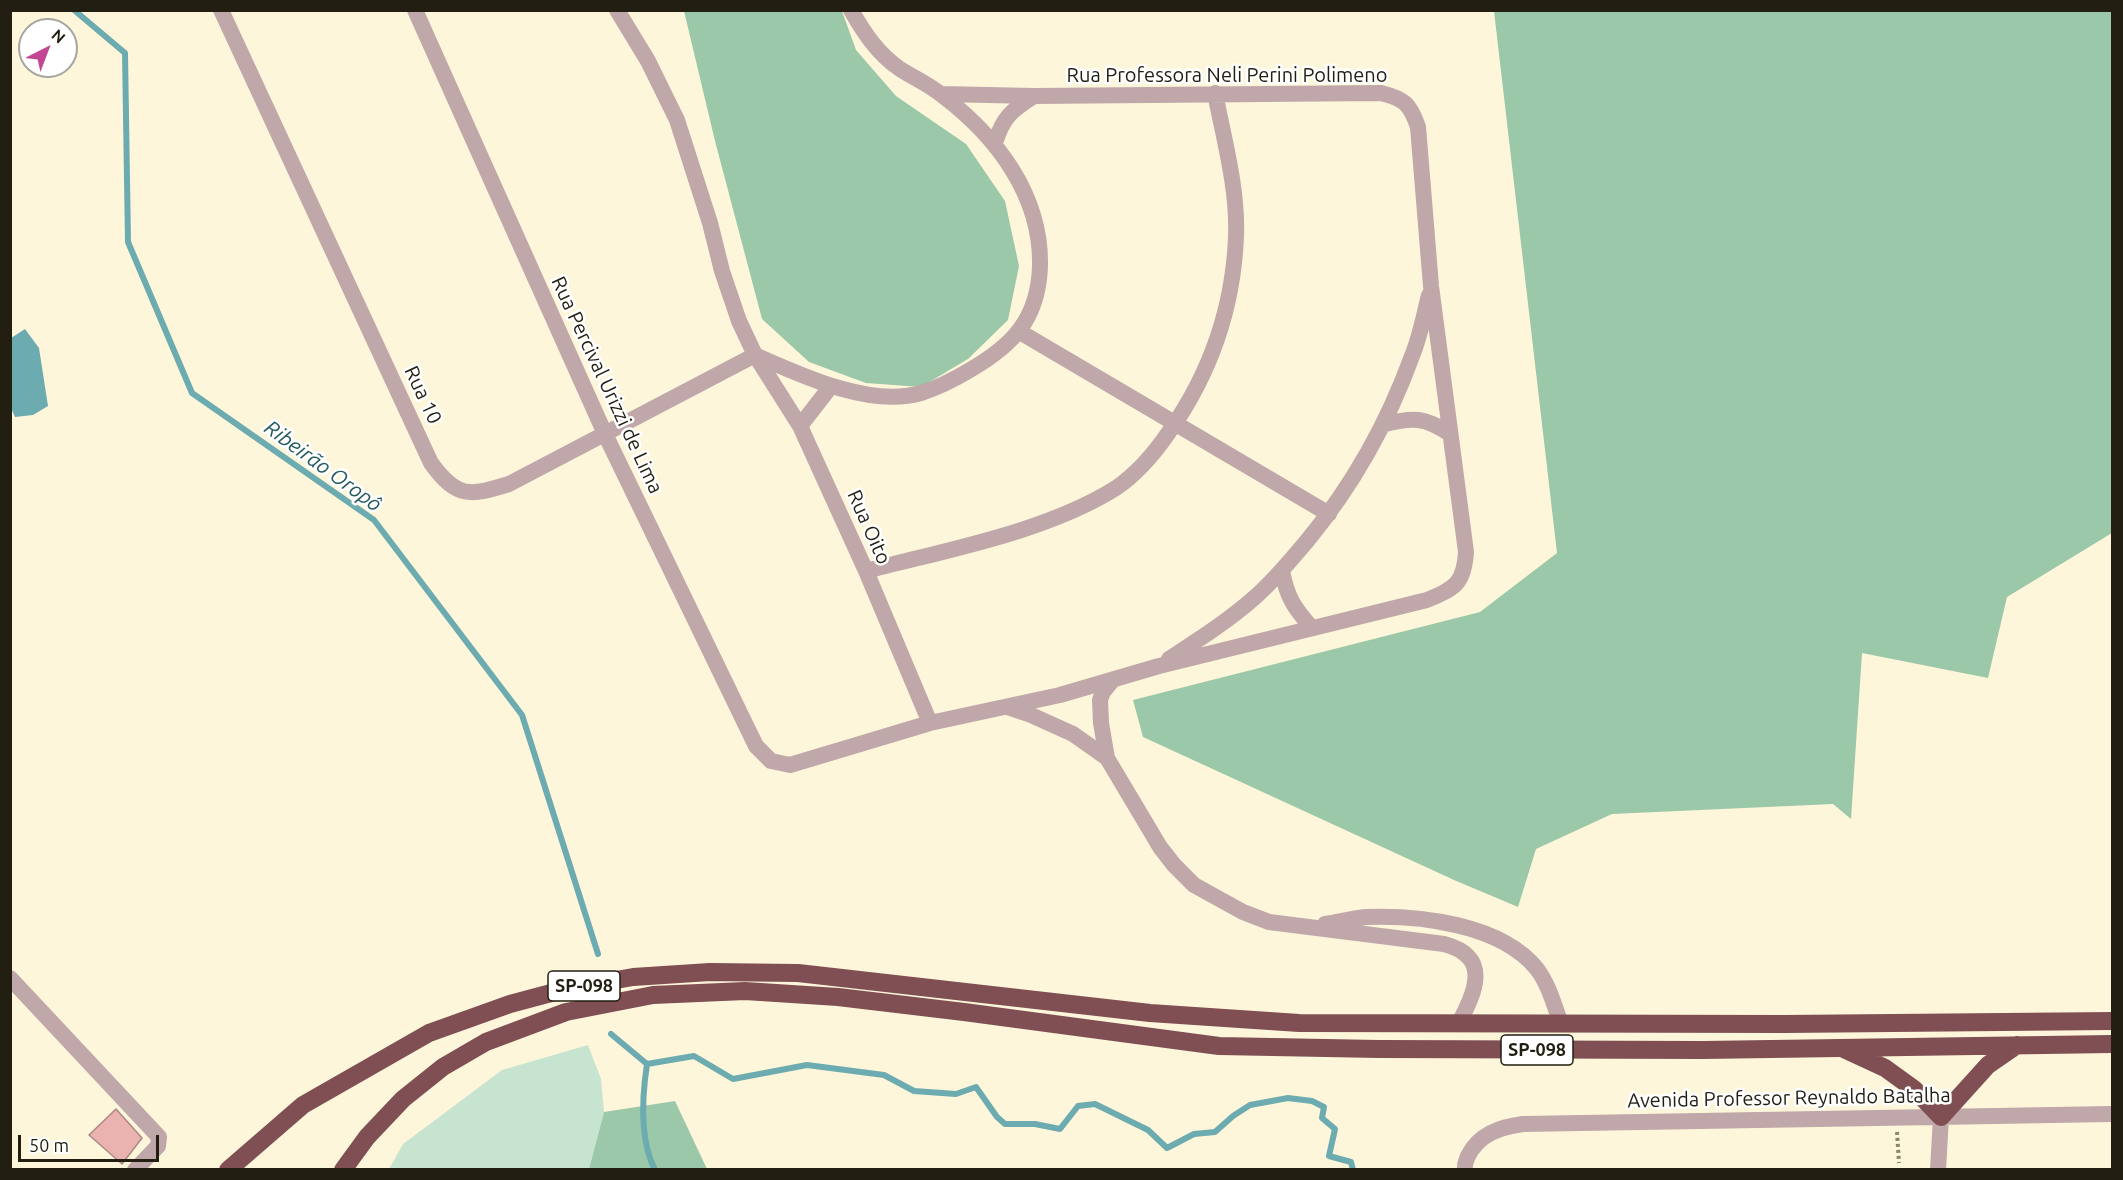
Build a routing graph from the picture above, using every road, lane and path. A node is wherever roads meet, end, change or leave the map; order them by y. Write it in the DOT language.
graph roads {
  1 [pos="221,10"];
  2 [pos="415,10"];
  3 [pos="617,10"];
  4 [pos="850,10"];
  5 [pos="1215,93"];
  6 [pos="941,94"];
  7 [pos="1034,96"];
  8 [pos="995,143"];
  9 [pos="1431,286"];
  10 [pos="1020,332"];
  11 [pos="755,355"];
  12 [pos="831,386"];
  13 [pos="1176,423"];
  14 [pos="1385,424"];
  15 [pos="800,426"];
  16 [pos="605,434"];
  17 [pos="1450,434"];
  18 [pos="1329,514"];
  19 [pos="866,571"];
  20 [pos="1282,571"];
  21 [pos="1312,628"];
  22 [pos="1159,666"];
  23 [pos="1112,681"];
  24 [pos="1006,707"];
  25 [pos="930,723"];
  26 [pos="1107,758"];
  27 [pos="1307,928"];
  28 [pos="10,978"];
  29 [pos="2112,1021"];
  30 [pos="1459,1023"];
  31 [pos="1561,1024"];
  32 [pos="2112,1044"];
  33 [pos="2017,1045"];
  34 [pos="1840,1047"];
  35 [pos="2112,1114"];
  36 [pos="1941,1117"];
  37 [pos="1898,1138"];
  38 [pos="1899,1163"];
  39 [pos="135,1170"];
  40 [pos="228,1170"];
  41 [pos="343,1170"];
  42 [pos="1465,1170"];
  43 [pos="1938,1170"];
  1 -- 16 [label="street, Rua 10"];
  2 -- 16 [label="street, Rua Percival Urizzi de Lima"];
  3 -- 11 [label="street, Rua Oito"];
  4 -- 6 [label="street"];
  5 -- 7 [label="street, Rua Professora Neli Perini Polimeno"];
  5 -- 9 [label="street, Rua Professora Neli Perini Polimeno"];
  5 -- 13 [label="street"];
  6 -- 7 [label="street, Rua Professora Neli Perini Polimeno"];
  6 -- 8 [label="street"];
  7 -- 8 [label="street"];
  8 -- 10 [label="street"];
  9 -- 14 [label="street"];
  9 -- 17 [label="street, Rua Professora Neli Perini Polimeno"];
  10 -- 12 [label="street"];
  10 -- 13 [label="street"];
  11 -- 12 [label="street"];
  11 -- 15 [label="street, Rua Oito"];
  11 -- 16 [label="street, Rua 10"];
  12 -- 15 [label="street"];
  13 -- 18 [label="street"];
  13 -- 19 [label="street"];
  14 -- 17 [label="street"];
  14 -- 18 [label="street"];
  15 -- 19 [label="street, Rua Oito"];
  16 -- 25 [label="street, Rua Percival Urizzi de Lima"];
  17 -- 21 [label="street, Rua Professora Neli Perini Polimeno"];
  18 -- 20 [label="street"];
  19 -- 25 [label="street, Rua Oito"];
  20 -- 21 [label="street"];
  20 -- 22 [label="street"];
  21 -- 22 [label="street"];
  22 -- 23 [label="street"];
  23 -- 24 [label="street"];
  23 -- 26 [label="street"];
  24 -- 25 [label="street"];
  24 -- 26 [label="street"];
  26 -- 27 [label="street"];
  27 -- 30 [label="street"];
  27 -- 31 [label="street"];
  28 -- 39 [label="street"];
  29 -- 31 [label="highway, SP-098"];
  30 -- 31 [label="highway, SP-098"];
  30 -- 40 [label="highway, SP-098"];
  32 -- 33 [label="highway, SP-098"];
  33 -- 34 [label="highway, SP-098"];
  33 -- 36 [label="highway"];
  34 -- 36 [label="highway"];
  34 -- 41 [label="highway, SP-098"];
  35 -- 36 [label="street, Avenida Professor Reynaldo Batalha"];
  36 -- 42 [label="street, Avenida Professor Reynaldo Batalha"];
  36 -- 43 [label="street"];
  37 -- 38 [label="path"];
}
